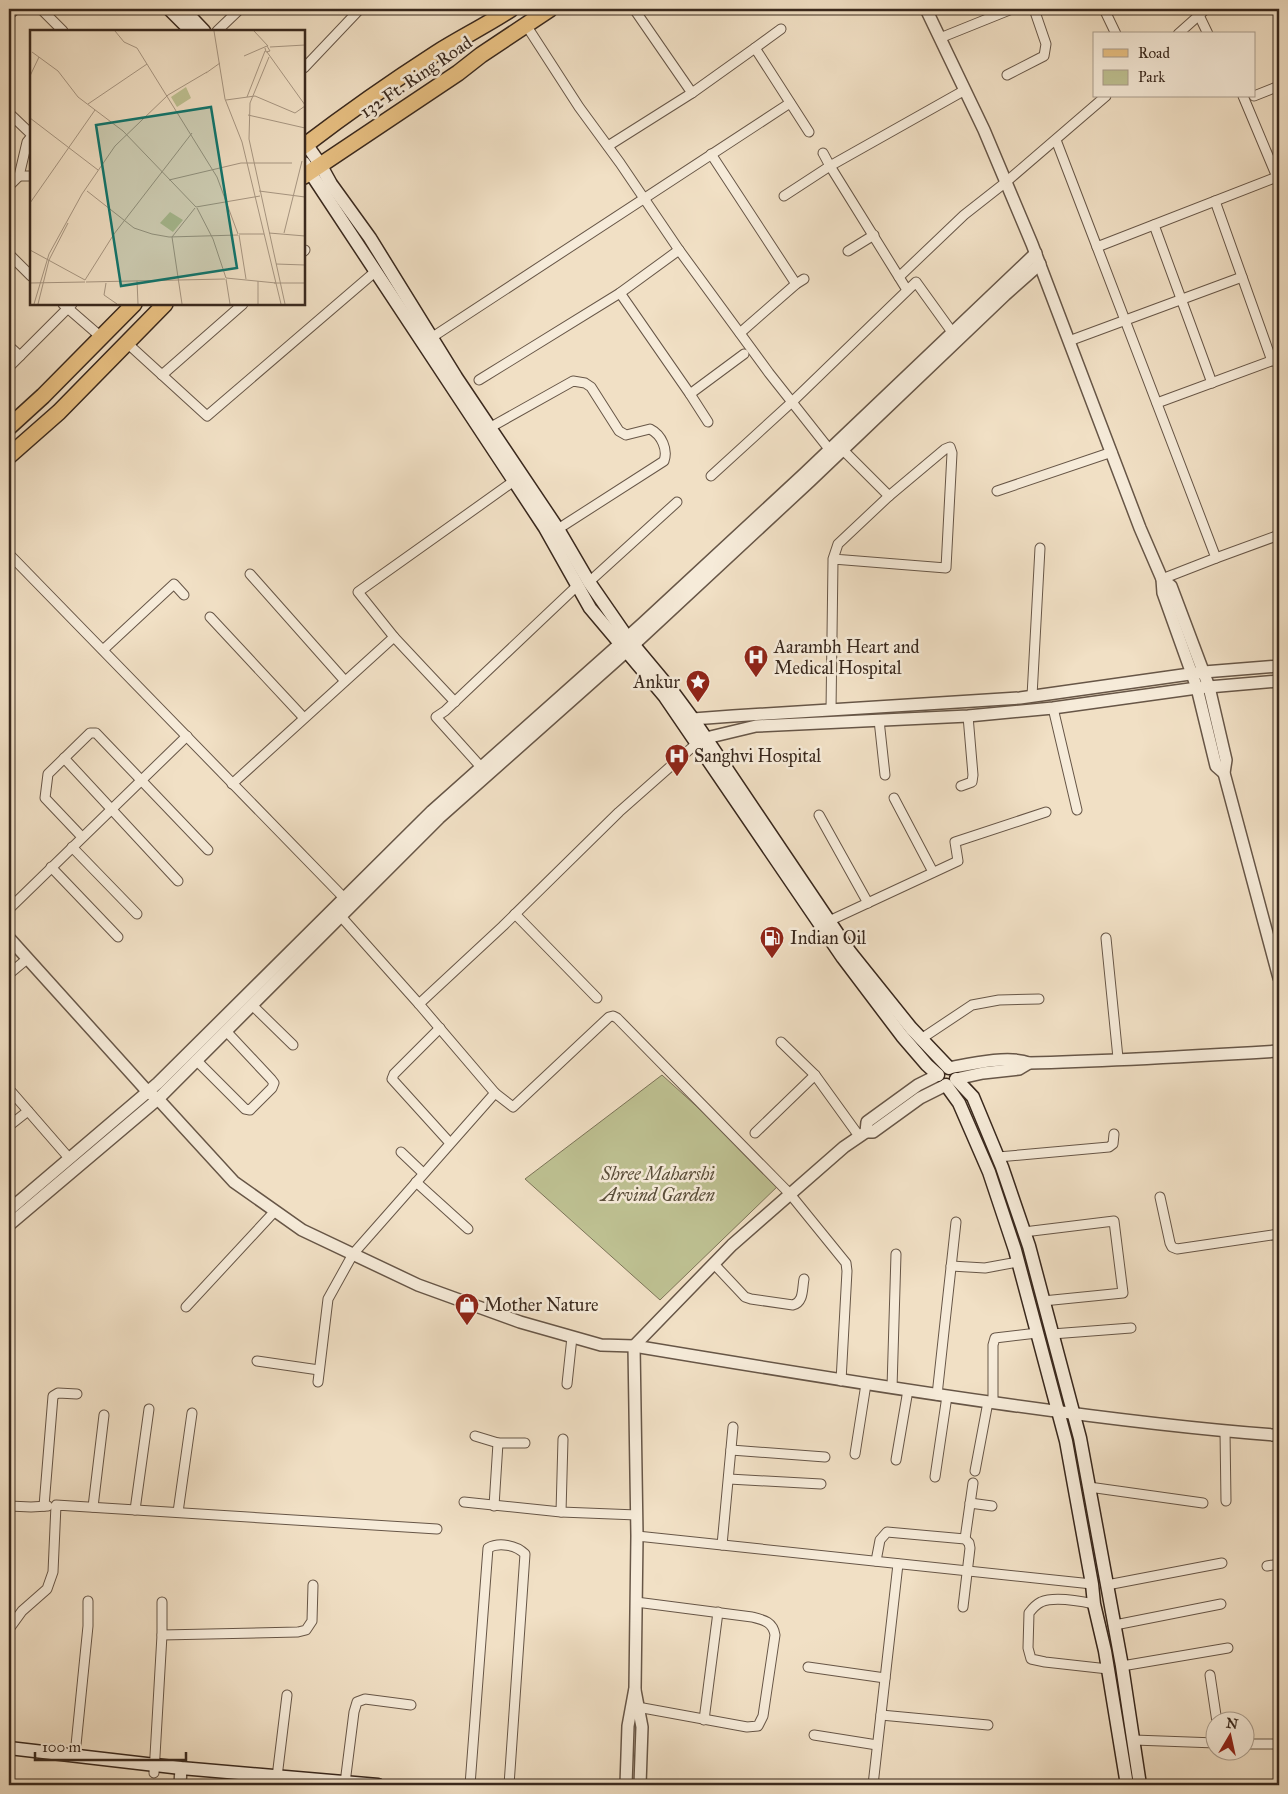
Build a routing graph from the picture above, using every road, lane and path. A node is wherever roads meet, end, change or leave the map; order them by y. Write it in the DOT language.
graph roads {
  1 [pos="16,9"];
  2 [pos="41,9"];
  3 [pos="169,9"];
  4 [pos="183,9"];
  5 [pos="240,9"];
  6 [pos="360,9"];
  7 [pos="511,9"];
  8 [pos="550,9"];
  9 [pos="634,9"];
  10 [pos="926,9"];
  11 [pos="1012,9"];
  12 [pos="1034,9"];
  13 [pos="1104,9"];
  14 [pos="1206,9"];
  15 [pos="1197,12"];
  16 [pos="9,15"];
  17 [pos="526,25"];
  18 [pos="781,29"];
  19 [pos="62,30"];
  20 [pos="190,30"];
  21 [pos="203,30"];
  22 [pos="218,30"];
  23 [pos="1115,32"];
  24 [pos="1180,32"];
  25 [pos="1207,32"];
  26 [pos="940,38"];
  27 [pos="756,48"];
  28 [pos="305,67"];
  29 [pos="1008,75"];
  30 [pos="1279,86"];
  31 [pos="965,90"];
  32 [pos="692,93"];
  33 [pos="1256,94"];
  34 [pos="1104,98"];
  35 [pos="1249,98"];
  36 [pos="790,103"];
  37 [pos="9,112"];
  38 [pos="809,132"];
  39 [pos="30,134"];
  40 [pos="30,136"];
  41 [pos="1056,140"];
  42 [pos="305,144"];
  43 [pos="608,146"];
  44 [pos="711,154"];
  45 [pos="822,154"];
  46 [pos="830,166"];
  47 [pos="309,169"];
  48 [pos="19,176"];
  49 [pos="30,176"];
  50 [pos="1278,177"];
  51 [pos="1006,182"];
  52 [pos="9,186"];
  53 [pos="784,196"];
  54 [pos="644,198"];
  55 [pos="1215,201"];
  56 [pos="1154,226"];
  57 [pos="874,235"];
  58 [pos="1097,248"];
  59 [pos="679,250"];
  60 [pos="848,251"];
  61 [pos="1036,253"];
  62 [pos="9,254"];
  63 [pos="1040,264"];
  64 [pos="376,272"];
  65 [pos="30,275"];
  66 [pos="899,276"];
  67 [pos="1242,277"];
  68 [pos="908,290"];
  69 [pos="620,293"];
  70 [pos="1181,299"];
  71 [pos="68,305"];
  72 [pos="133,305"];
  73 [pos="164,305"];
  74 [pos="242,305"];
  75 [pos="1126,322"];
  76 [pos="952,332"];
  77 [pos="740,333"];
  78 [pos="101,337"];
  79 [pos="431,338"];
  80 [pos="1069,341"];
  81 [pos="127,343"];
  82 [pos="9,346"];
  83 [pos="744,354"];
  84 [pos="20,356"];
  85 [pos="1276,360"];
  86 [pos="9,367"];
  87 [pos="162,374"];
  88 [pos="479,380"];
  89 [pos="1212,383"];
  90 [pos="690,394"];
  91 [pos="792,402"];
  92 [pos="1157,403"];
  93 [pos="10,422"];
  94 [pos="708,422"];
  95 [pos="491,427"];
  96 [pos="836,452"];
  97 [pos="1112,452"];
  98 [pos="9,456"];
  99 [pos="711,476"];
  100 [pos="514,481"];
  101 [pos="997,491"];
  102 [pos="888,496"];
  103 [pos="677,502"];
  104 [pos="558,529"];
  105 [pos="1279,535"];
  106 [pos="1040,548"];
  107 [pos="9,554"];
  108 [pos="1216,558"];
  109 [pos="833,559"];
  110 [pos="250,574"];
  111 [pos="1162,579"];
  112 [pos="584,583"];
  113 [pos="184,595"];
  114 [pos="210,617"];
  115 [pos="394,637"];
  116 [pos="627,644"];
  117 [pos="103,650"];
  118 [pos="1279,666"];
  119 [pos="1204,672"];
  120 [pos="1192,673"];
  121 [pos="345,681"];
  122 [pos="1279,681"];
  123 [pos="1209,687"];
  124 [pos="1197,688"];
  125 [pos="1032,696"];
  126 [pos="455,702"];
  127 [pos="1053,708"];
  128 [pos="831,710"];
  129 [pos="968,716"];
  130 [pos="304,718"];
  131 [pos="879,720"];
  132 [pos="688,721"];
  133 [pos="187,736"];
  134 [pos="701,740"];
  135 [pos="64,758"];
  136 [pos="481,767"];
  137 [pos="1224,773"];
  138 [pos="885,775"];
  139 [pos="141,779"];
  140 [pos="232,784"];
  141 [pos="961,786"];
  142 [pos="894,798"];
  143 [pos="110,809"];
  144 [pos="1077,810"];
  145 [pos="1046,812"];
  146 [pos="819,815"];
  147 [pos="82,837"];
  148 [pos="72,847"];
  149 [pos="208,850"];
  150 [pos="51,867"];
  151 [pos="933,872"];
  152 [pos="178,881"];
  153 [pos="348,902"];
  154 [pos="868,903"];
  155 [pos="9,908"];
  156 [pos="338,913"];
  157 [pos="137,914"];
  158 [pos="515,914"];
  159 [pos="829,921"];
  160 [pos="118,937"];
  161 [pos="9,938"];
  162 [pos="1106,938"];
  163 [pos="27,959"];
  164 [pos="9,974"];
  165 [pos="1279,978"];
  166 [pos="597,998"];
  167 [pos="1039,999"];
  168 [pos="419,1004"];
  169 [pos="252,1005"];
  170 [pos="440,1028"];
  171 [pos="226,1031"];
  172 [pos="921,1038"];
  173 [pos="781,1042"];
  174 [pos="293,1045"];
  175 [pos="1279,1052"];
  176 [pos="1118,1058"];
  177 [pos="196,1060"];
  178 [pos="815,1075"];
  179 [pos="947,1077"];
  180 [pos="9,1089"];
  181 [pos="496,1092"];
  182 [pos="153,1095"];
  183 [pos="28,1111"];
  184 [pos="9,1126"];
  185 [pos="755,1133"];
  186 [pos="862,1134"];
  187 [pos="1114,1134"];
  188 [pos="450,1143"];
  189 [pos="400,1152"];
  190 [pos="998,1157"];
  191 [pos="69,1158"];
  192 [pos="423,1174"];
  193 [pos="416,1182"];
  194 [pos="790,1194"];
  195 [pos="1160,1197"];
  196 [pos="9,1210"];
  197 [pos="275,1211"];
  198 [pos="956,1222"];
  199 [pos="9,1224"];
  200 [pos="468,1229"];
  201 [pos="1024,1232"];
  202 [pos="1279,1234"];
  203 [pos="353,1254"];
  204 [pos="896,1254"];
  205 [pos="1018,1262"];
  206 [pos="714,1264"];
  207 [pos="951,1266"];
  208 [pos="804,1279"];
  209 [pos="1043,1301"];
  210 [pos="186,1307"];
  211 [pos="1131,1328"];
  212 [pos="1037,1333"];
  213 [pos="1052,1334"];
  214 [pos="572,1337"];
  215 [pos="634,1346"];
  216 [pos="257,1361"];
  217 [pos="319,1370"];
  218 [pos="841,1381"];
  219 [pos="318,1382"];
  220 [pos="567,1384"];
  221 [pos="866,1384"];
  222 [pos="892,1388"];
  223 [pos="908,1390"];
  224 [pos="77,1394"];
  225 [pos="942,1395"];
  226 [pos="990,1402"];
  227 [pos="149,1409"];
  228 [pos="1058,1412"];
  229 [pos="192,1413"];
  230 [pos="1073,1414"];
  231 [pos="104,1415"];
  232 [pos="733,1427"];
  233 [pos="1226,1432"];
  234 [pos="1277,1435"];
  235 [pos="475,1436"];
  236 [pos="563,1439"];
  237 [pos="498,1443"];
  238 [pos="525,1443"];
  239 [pos="731,1450"];
  240 [pos="855,1454"];
  241 [pos="825,1457"];
  242 [pos="896,1460"];
  243 [pos="975,1471"];
  244 [pos="935,1477"];
  245 [pos="728,1478"];
  246 [pos="973,1483"];
  247 [pos="821,1484"];
  248 [pos="1089,1487"];
  249 [pos="1226,1501"];
  250 [pos="464,1502"];
  251 [pos="970,1503"];
  252 [pos="1203,1503"];
  253 [pos="56,1505"];
  254 [pos="9,1506"];
  255 [pos="44,1506"];
  256 [pos="494,1506"];
  257 [pos="992,1506"];
  258 [pos="93,1507"];
  259 [pos="135,1510"];
  260 [pos="178,1512"];
  261 [pos="562,1512"];
  262 [pos="637,1515"];
  263 [pos="437,1529"];
  264 [pos="637,1536"];
  265 [pos="965,1539"];
  266 [pos="722,1545"];
  267 [pos="876,1561"];
  268 [pos="1222,1563"];
  269 [pos="898,1564"];
  270 [pos="1279,1564"];
  271 [pos="1266,1566"];
  272 [pos="967,1571"];
  273 [pos="1092,1584"];
  274 [pos="313,1585"];
  275 [pos="1107,1585"];
  276 [pos="88,1601"];
  277 [pos="162,1602"];
  278 [pos="636,1602"];
  279 [pos="1094,1604"];
  280 [pos="1221,1604"];
  281 [pos="964,1607"];
  282 [pos="718,1612"];
  283 [pos="1114,1625"];
  284 [pos="9,1629"];
  285 [pos="162,1635"];
  286 [pos="1228,1648"];
  287 [pos="1122,1666"];
  288 [pos="808,1667"];
  289 [pos="1108,1669"];
  290 [pos="1210,1675"];
  291 [pos="885,1678"];
  292 [pos="287,1695"];
  293 [pos="411,1705"];
  294 [pos="635,1707"];
  295 [pos="1216,1712"];
  296 [pos="881,1715"];
  297 [pos="704,1720"];
  298 [pos="988,1725"];
  299 [pos="814,1735"];
  300 [pos="1134,1740"];
  301 [pos="1206,1743"];
  302 [pos="1256,1744"];
  303 [pos="1279,1744"];
  304 [pos="877,1745"];
  305 [pos="9,1748"];
  306 [pos="75,1755"];
  307 [pos="9,1756"];
  308 [pos="154,1769"];
  309 [pos="181,1777"];
  310 [pos="279,1781"];
  311 [pos="345,1782"];
  312 [pos="378,1785"];
  313 [pos="470,1785"];
  314 [pos="509,1785"];
  315 [pos="626,1785"];
  316 [pos="640,1785"];
  317 [pos="873,1785"];
  318 [pos="1127,1785"];
  319 [pos="1140,1785"];
  1 -- 16 [label="street"];
  2 -- 19 [label="street"];
  3 -- 20 [label="main road"];
  4 -- 21 [label="main road"];
  5 -- 22 [label="street"];
  6 -- 28 [label="street"];
  7 -- 42 [label="main road, 132 Ft. Ring Road"];
  8 -- 17 [label="main road, 132 Ft. Ring Road"];
  9 -- 32 [label="street"];
  10 -- 26 [label="street"];
  11 -- 26 [label="street"];
  12 -- 29 [label="street"];
  13 -- 23 [label="street"];
  14 -- 15 [label="street"];
  15 -- 24 [label="street"];
  15 -- 25 [label="street"];
  17 -- 43 [label="street"];
  17 -- 47 [label="main road, 132 Ft. Ring Road"];
  18 -- 27 [label="street"];
  26 -- 31 [label="street"];
  27 -- 32 [label="street"];
  27 -- 36 [label="street"];
  30 -- 33 [label="street"];
  31 -- 46 [label="street"];
  31 -- 51 [label="street"];
  32 -- 43 [label="street"];
  34 -- 41 [label="street"];
  35 -- 50 [label="street"];
  36 -- 38 [label="street"];
  36 -- 44 [label="street"];
  37 -- 39 [label="street"];
  40 -- 48 [label="street"];
  41 -- 51 [label="street"];
  41 -- 58 [label="street"];
  42 -- 47 [label="main road"];
  43 -- 54 [label="street"];
  44 -- 54 [label="street"];
  44 -- 77 [label="street"];
  45 -- 46 [label="street"];
  46 -- 53 [label="street"];
  46 -- 57 [label="street"];
  47 -- 64 [label="main road"];
  47 -- 79 [label="main road"];
  48 -- 49 [label="street"];
  48 -- 52 [label="street"];
  50 -- 55 [label="street"];
  51 -- 61 [label="street"];
  51 -- 66 [label="street"];
  54 -- 59 [label="street"];
  54 -- 79 [label="street"];
  55 -- 56 [label="street"];
  55 -- 67 [label="street"];
  56 -- 58 [label="street"];
  56 -- 70 [label="street"];
  57 -- 60 [label="street"];
  57 -- 66 [label="street"];
  58 -- 75 [label="street"];
  59 -- 69 [label="street"];
  59 -- 77 [label="street"];
  61 -- 63 [label="street"];
  61 -- 76 [label="street"];
  62 -- 65 [label="street"];
  63 -- 80 [label="street"];
  63 -- 96 [label="street"];
  64 -- 87 [label="street"];
  64 -- 100 [label="main road"];
  66 -- 68 [label="street"];
  67 -- 70 [label="street"];
  67 -- 85 [label="street"];
  68 -- 76 [label="street"];
  68 -- 91 [label="street"];
  69 -- 88 [label="street"];
  69 -- 90 [label="street"];
  70 -- 75 [label="street"];
  70 -- 89 [label="street"];
  71 -- 78 [label="street"];
  71 -- 84 [label="street"];
  72 -- 78 [label="main road"];
  73 -- 81 [label="main road"];
  74 -- 87 [label="street"];
  75 -- 80 [label="street"];
  75 -- 92 [label="street"];
  76 -- 96 [label="street"];
  77 -- 91 [label="street"];
  78 -- 93 [label="main road"];
  79 -- 95 [label="main road"];
  80 -- 97 [label="street"];
  81 -- 87 [label="street"];
  81 -- 98 [label="main road"];
  82 -- 84 [label="street"];
  83 -- 90 [label="street"];
  84 -- 86 [label="street"];
  85 -- 89 [label="street"];
  89 -- 92 [label="street"];
  90 -- 94 [label="street"];
  91 -- 96 [label="street"];
  91 -- 99 [label="street"];
  92 -- 108 [label="street"];
  95 -- 104 [label="main road"];
  95 -- 104 [label="street"];
  96 -- 102 [label="street"];
  96 -- 116 [label="street"];
  97 -- 101 [label="street"];
  97 -- 111 [label="street"];
  100 -- 112 [label="main road"];
  100 -- 115 [label="street"];
  102 -- 109 [label="street"];
  102 -- 109 [label="street"];
  103 -- 112 [label="street"];
  104 -- 112 [label="main road"];
  105 -- 108 [label="street"];
  106 -- 125 [label="street"];
  107 -- 117 [label="street"];
  108 -- 111 [label="street"];
  109 -- 128 [label="street"];
  110 -- 121 [label="street"];
  111 -- 119 [label="street"];
  111 -- 120 [label="street"];
  112 -- 116 [label="main road"];
  112 -- 126 [label="street"];
  113 -- 117 [label="street"];
  114 -- 130 [label="street"];
  115 -- 121 [label="street"];
  115 -- 126 [label="street"];
  116 -- 132 [label="main road"];
  116 -- 136 [label="street"];
  116 -- 153 [label="street"];
  117 -- 133 [label="street"];
  118 -- 119 [label="street"];
  119 -- 120 [label="street"];
  119 -- 123 [label="street"];
  120 -- 124 [label="street"];
  120 -- 125 [label="street"];
  121 -- 130 [label="street"];
  122 -- 123 [label="street"];
  123 -- 124 [label="street"];
  123 -- 137 [label="street"];
  124 -- 127 [label="street"];
  124 -- 137 [label="street"];
  125 -- 128 [label="street"];
  126 -- 136 [label="street"];
  127 -- 129 [label="street"];
  127 -- 144 [label="street"];
  128 -- 132 [label="street"];
  129 -- 131 [label="street"];
  129 -- 141 [label="street"];
  130 -- 140 [label="street"];
  131 -- 134 [label="street"];
  131 -- 138 [label="street"];
  132 -- 134 [label="main road"];
  133 -- 139 [label="street"];
  133 -- 140 [label="street"];
  134 -- 158 [label="street"];
  134 -- 159 [label="main road"];
  134 -- 179 [label="main road"];
  135 -- 139 [label="street"];
  135 -- 143 [label="street"];
  135 -- 147 [label="street"];
  136 -- 153 [label="street"];
  137 -- 165 [label="street"];
  139 -- 143 [label="street"];
  139 -- 149 [label="street"];
  140 -- 153 [label="street"];
  142 -- 151 [label="street"];
  143 -- 147 [label="street"];
  143 -- 152 [label="street"];
  145 -- 151 [label="street"];
  146 -- 154 [label="street"];
  147 -- 148 [label="street"];
  148 -- 150 [label="street"];
  148 -- 157 [label="street"];
  150 -- 155 [label="street"];
  150 -- 160 [label="street"];
  151 -- 154 [label="street"];
  153 -- 156 [label="street"];
  154 -- 159 [label="street"];
  156 -- 168 [label="street"];
  156 -- 169 [label="street"];
  156 -- 182 [label="street"];
  158 -- 166 [label="street"];
  158 -- 168 [label="street"];
  159 -- 172 [label="main road"];
  161 -- 163 [label="street"];
  162 -- 176 [label="street"];
  163 -- 164 [label="street"];
  163 -- 182 [label="street"];
  167 -- 172 [label="street"];
  168 -- 170 [label="street"];
  169 -- 171 [label="street"];
  169 -- 174 [label="street"];
  170 -- 181 [label="street"];
  170 -- 188 [label="street"];
  171 -- 177 [label="street"];
  171 -- 177 [label="street"];
  172 -- 179 [label="main road"];
  173 -- 178 [label="street"];
  175 -- 176 [label="street"];
  176 -- 179 [label="street"];
  177 -- 182 [label="street"];
  178 -- 185 [label="street"];
  178 -- 186 [label="street"];
  179 -- 186 [label="street"];
  179 -- 190 [label="main road"];
  179 -- 205 [label="main road"];
  180 -- 183 [label="street"];
  181 -- 188 [label="street"];
  181 -- 194 [label="street"];
  182 -- 191 [label="street"];
  182 -- 197 [label="street"];
  182 -- 199 [label="street"];
  183 -- 184 [label="street"];
  183 -- 191 [label="street"];
  186 -- 194 [label="street"];
  187 -- 190 [label="street"];
  188 -- 192 [label="street"];
  189 -- 192 [label="street"];
  190 -- 201 [label="main road"];
  191 -- 196 [label="street"];
  192 -- 193 [label="street"];
  193 -- 200 [label="street"];
  193 -- 203 [label="street"];
  194 -- 206 [label="street"];
  194 -- 218 [label="street"];
  195 -- 202 [label="street"];
  197 -- 203 [label="street"];
  197 -- 210 [label="street"];
  198 -- 207 [label="street"];
  201 -- 209 [label="main road"];
  201 -- 209 [label="street"];
  203 -- 214 [label="street"];
  203 -- 217 [label="street"];
  204 -- 222 [label="street"];
  205 -- 207 [label="street"];
  205 -- 212 [label="main road"];
  206 -- 208 [label="street"];
  206 -- 215 [label="street"];
  207 -- 225 [label="street"];
  209 -- 213 [label="main road"];
  211 -- 213 [label="street"];
  212 -- 226 [label="street"];
  212 -- 228 [label="main road"];
  213 -- 230 [label="main road"];
  214 -- 215 [label="street"];
  214 -- 220 [label="street"];
  215 -- 218 [label="street"];
  215 -- 262 [label="street"];
  216 -- 217 [label="street"];
  217 -- 219 [label="street"];
  218 -- 221 [label="street"];
  221 -- 222 [label="street"];
  221 -- 240 [label="street"];
  222 -- 223 [label="street"];
  223 -- 225 [label="street"];
  223 -- 242 [label="street"];
  224 -- 255 [label="street"];
  225 -- 226 [label="street"];
  225 -- 244 [label="street"];
  226 -- 228 [label="street"];
  226 -- 243 [label="street"];
  227 -- 259 [label="street"];
  228 -- 230 [label="street"];
  228 -- 273 [label="main road"];
  229 -- 260 [label="street"];
  230 -- 233 [label="street"];
  230 -- 248 [label="main road"];
  231 -- 258 [label="street"];
  232 -- 239 [label="street"];
  233 -- 234 [label="street"];
  233 -- 249 [label="street"];
  235 -- 237 [label="street"];
  236 -- 261 [label="street"];
  237 -- 238 [label="street"];
  237 -- 256 [label="street"];
  239 -- 241 [label="street"];
  239 -- 245 [label="street"];
  245 -- 247 [label="street"];
  245 -- 266 [label="street"];
  246 -- 251 [label="street"];
  248 -- 252 [label="street"];
  248 -- 275 [label="main road"];
  250 -- 256 [label="street"];
  251 -- 257 [label="street"];
  251 -- 265 [label="street"];
  253 -- 255 [label="street"];
  253 -- 258 [label="street"];
  253 -- 284 [label="street"];
  254 -- 255 [label="street"];
  256 -- 261 [label="street"];
  258 -- 259 [label="street"];
  259 -- 260 [label="street"];
  260 -- 263 [label="street"];
  261 -- 262 [label="street"];
  262 -- 264 [label="street"];
  264 -- 266 [label="street"];
  264 -- 278 [label="street"];
  265 -- 267 [label="street"];
  265 -- 272 [label="street"];
  266 -- 267 [label="street"];
  267 -- 269 [label="street"];
  268 -- 275 [label="street"];
  269 -- 272 [label="street"];
  269 -- 291 [label="street"];
  270 -- 271 [label="street"];
  272 -- 273 [label="street"];
  272 -- 281 [label="street"];
  273 -- 279 [label="main road"];
  274 -- 285 [label="street"];
  275 -- 283 [label="main road"];
  276 -- 306 [label="street"];
  277 -- 285 [label="street"];
  278 -- 282 [label="street"];
  278 -- 294 [label="street"];
  279 -- 289 [label="main road"];
  279 -- 289 [label="street"];
  280 -- 283 [label="street"];
  282 -- 297 [label="street"];
  282 -- 297 [label="street"];
  283 -- 287 [label="main road"];
  285 -- 308 [label="street"];
  286 -- 287 [label="street"];
  287 -- 300 [label="main road"];
  288 -- 291 [label="street"];
  289 -- 318 [label="main road"];
  290 -- 295 [label="street"];
  291 -- 296 [label="street"];
  292 -- 310 [label="street"];
  293 -- 311 [label="street"];
  294 -- 297 [label="street"];
  294 -- 315 [label="street"];
  294 -- 316 [label="street"];
  296 -- 298 [label="street"];
  296 -- 304 [label="street"];
  299 -- 304 [label="street"];
  300 -- 301 [label="street"];
  300 -- 319 [label="main road"];
  302 -- 303 [label="street"];
  304 -- 317 [label="street"];
  305 -- 306 [label="main road"];
  305 -- 308 [label="main road"];
  306 -- 308 [label="main road"];
  307 -- 308 [label="main road"];
  308 -- 309 [label="main road"];
  309 -- 310 [label="main road"];
  310 -- 311 [label="main road"];
  311 -- 312 [label="main road"];
  313 -- 314 [label="street"];
}
